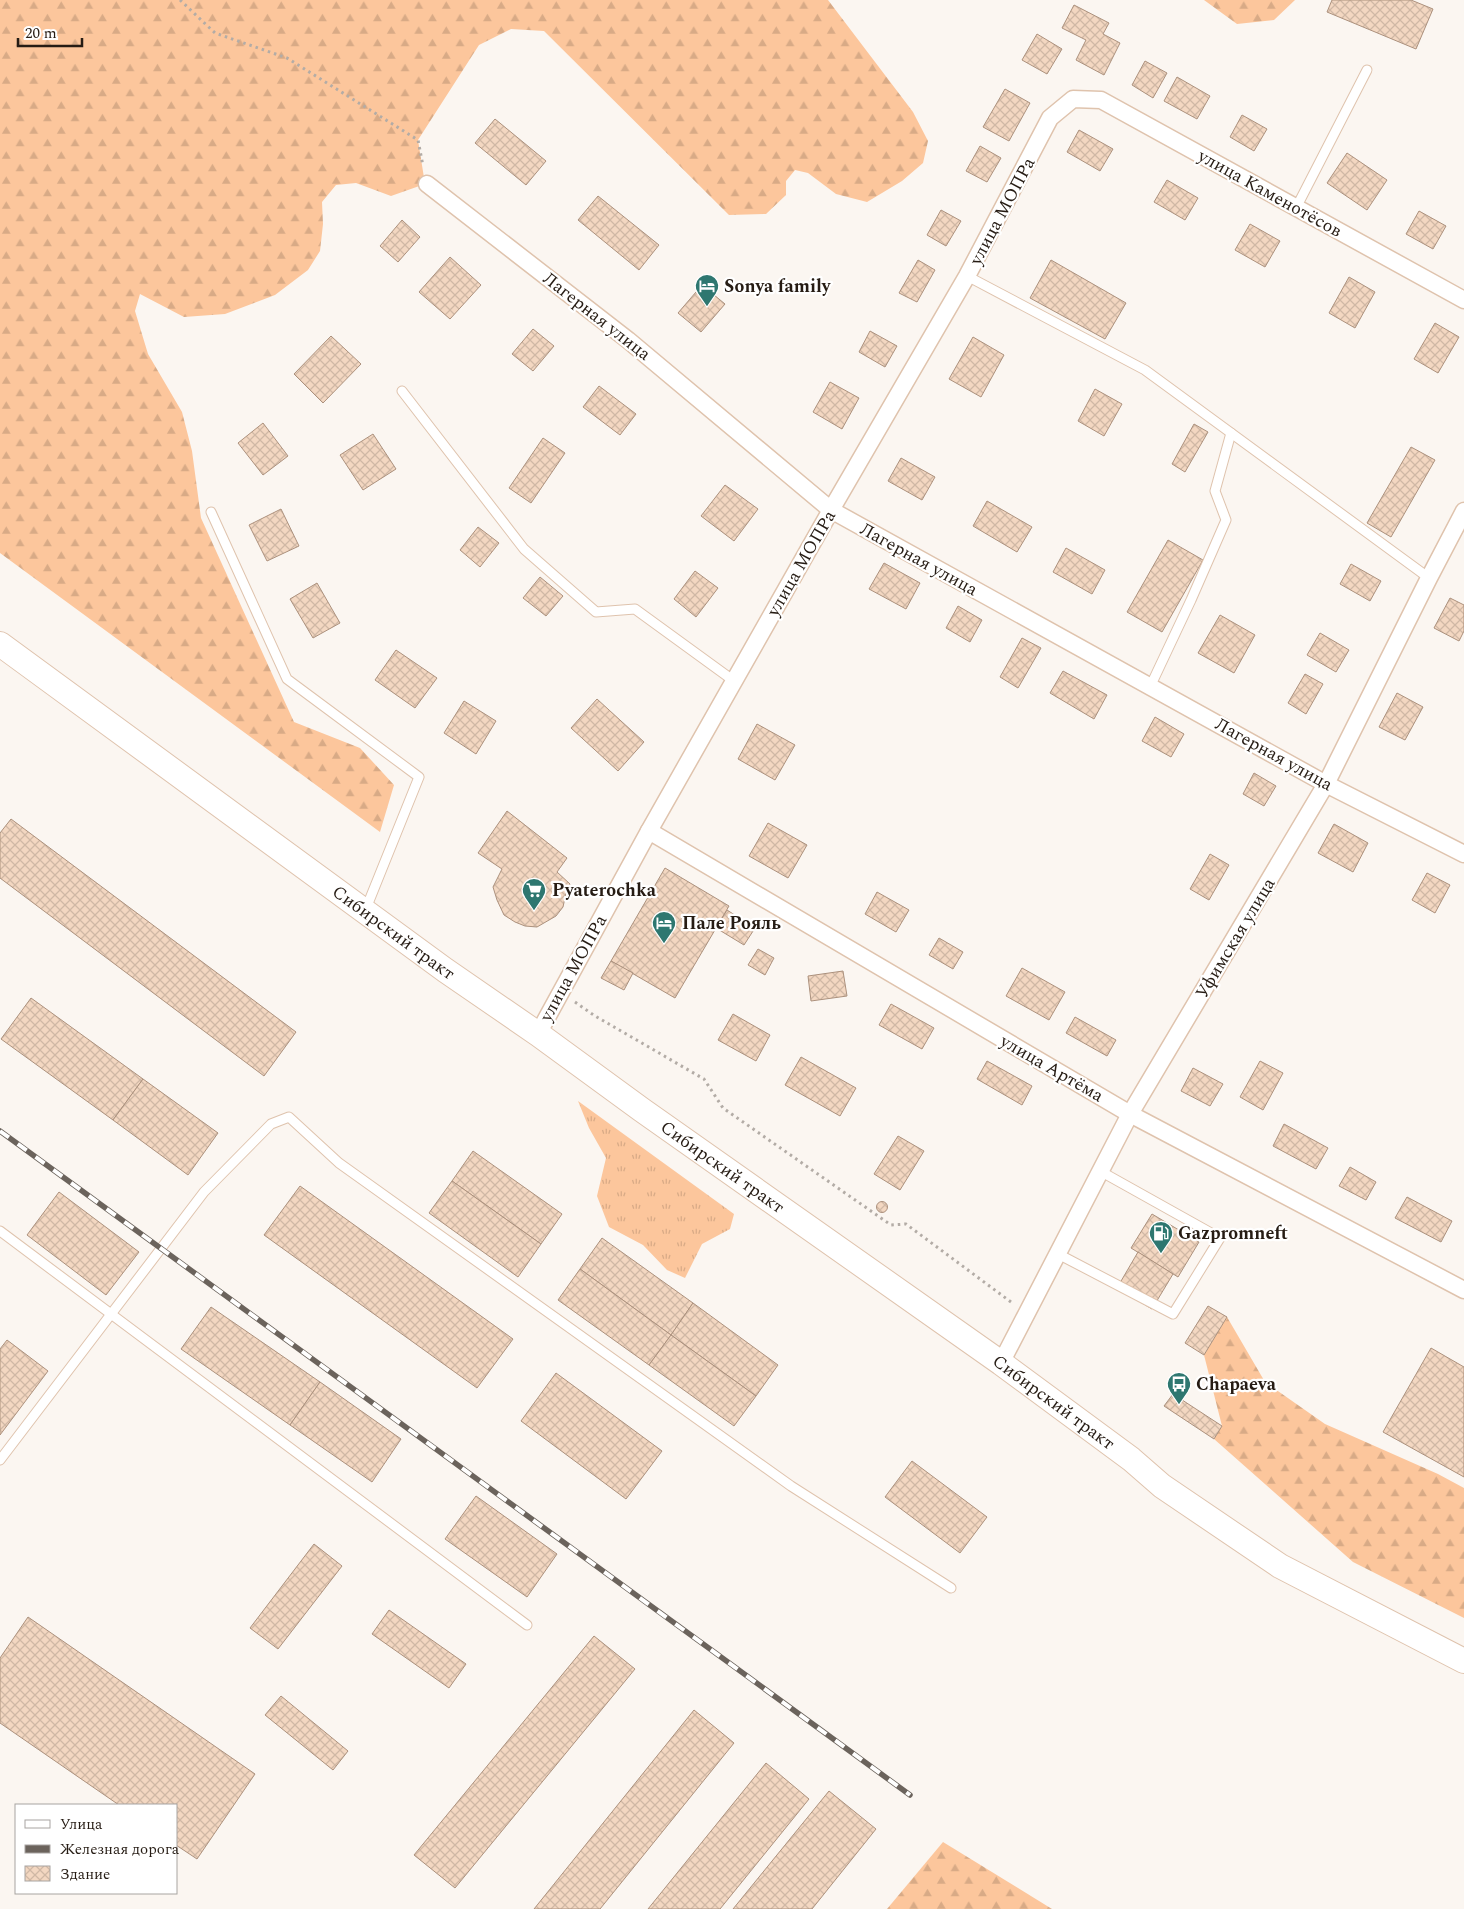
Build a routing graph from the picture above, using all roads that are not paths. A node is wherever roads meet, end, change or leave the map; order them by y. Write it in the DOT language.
graph roads {
  1 [pos="1367,70"];
  2 [pos="1073,99"];
  3 [pos="427,184"];
  4 [pos="1296,208"];
  5 [pos="968,276"];
  6 [pos="1464,300"];
  7 [pos="402,391"];
  8 [pos="1231,433"];
  9 [pos="831,510"];
  10 [pos="1464,511"];
  11 [pos="211,512"];
  12 [pos="1429,578"];
  13 [pos="0,644"];
  14 [pos="734,682"];
  15 [pos="1150,687"];
  16 [pos="1326,784"];
  17 [pos="649,832"];
  18 [pos="1464,854"];
  19 [pos="365,911"];
  20 [pos="538,1034"];
  21 [pos="1130,1114"];
  22 [pos="1100,1171"];
  23 [pos="0,1231"];
  24 [pos="1058,1254"];
  25 [pos="1464,1290"];
  26 [pos="111,1313"];
  27 [pos="1001,1363"];
  28 [pos="0,1460"];
  29 [pos="951,1588"];
  30 [pos="527,1625"];
  31 [pos="1464,1661"];
  1 -- 4 [label="lane"];
  2 -- 4 [label="street, улица Каменотёсов"];
  2 -- 5 [label="street, улица МОПРа"];
  3 -- 9 [label="street, Лагерная улица"];
  4 -- 6 [label="street, улица Каменотёсов"];
  5 -- 8 [label="lane"];
  5 -- 9 [label="street, улица МОПРа"];
  7 -- 14 [label="lane"];
  8 -- 12 [label="lane"];
  8 -- 15 [label="lane"];
  9 -- 14 [label="street, улица МОПРа"];
  9 -- 15 [label="street, Лагерная улица"];
  10 -- 12 [label="street, Уфимская улица"];
  11 -- 19 [label="lane"];
  12 -- 16 [label="street, Уфимская улица"];
  13 -- 19 [label="main road, Сибирский тракт"];
  14 -- 17 [label="street, улица МОПРа"];
  15 -- 16 [label="street, Лагерная улица"];
  16 -- 18 [label="street, Лагерная улица"];
  16 -- 21 [label="street, Уфимская улица"];
  17 -- 20 [label="street, улица МОПРа"];
  17 -- 21 [label="street, улица Артёма"];
  19 -- 20 [label="main road, Сибирский тракт"];
  20 -- 27 [label="main road, Сибирский тракт"];
  21 -- 22 [label="street, Уфимская улица"];
  21 -- 25 [label="street, улица Артёма"];
  22 -- 24 [label="street, Уфимская улица"];
  22 -- 24 [label="lane"];
  23 -- 26 [label="lane"];
  24 -- 27 [label="street, Уфимская улица"];
  26 -- 28 [label="lane"];
  26 -- 29 [label="lane"];
  26 -- 30 [label="lane"];
  27 -- 31 [label="main road, Сибирский тракт"];
}
